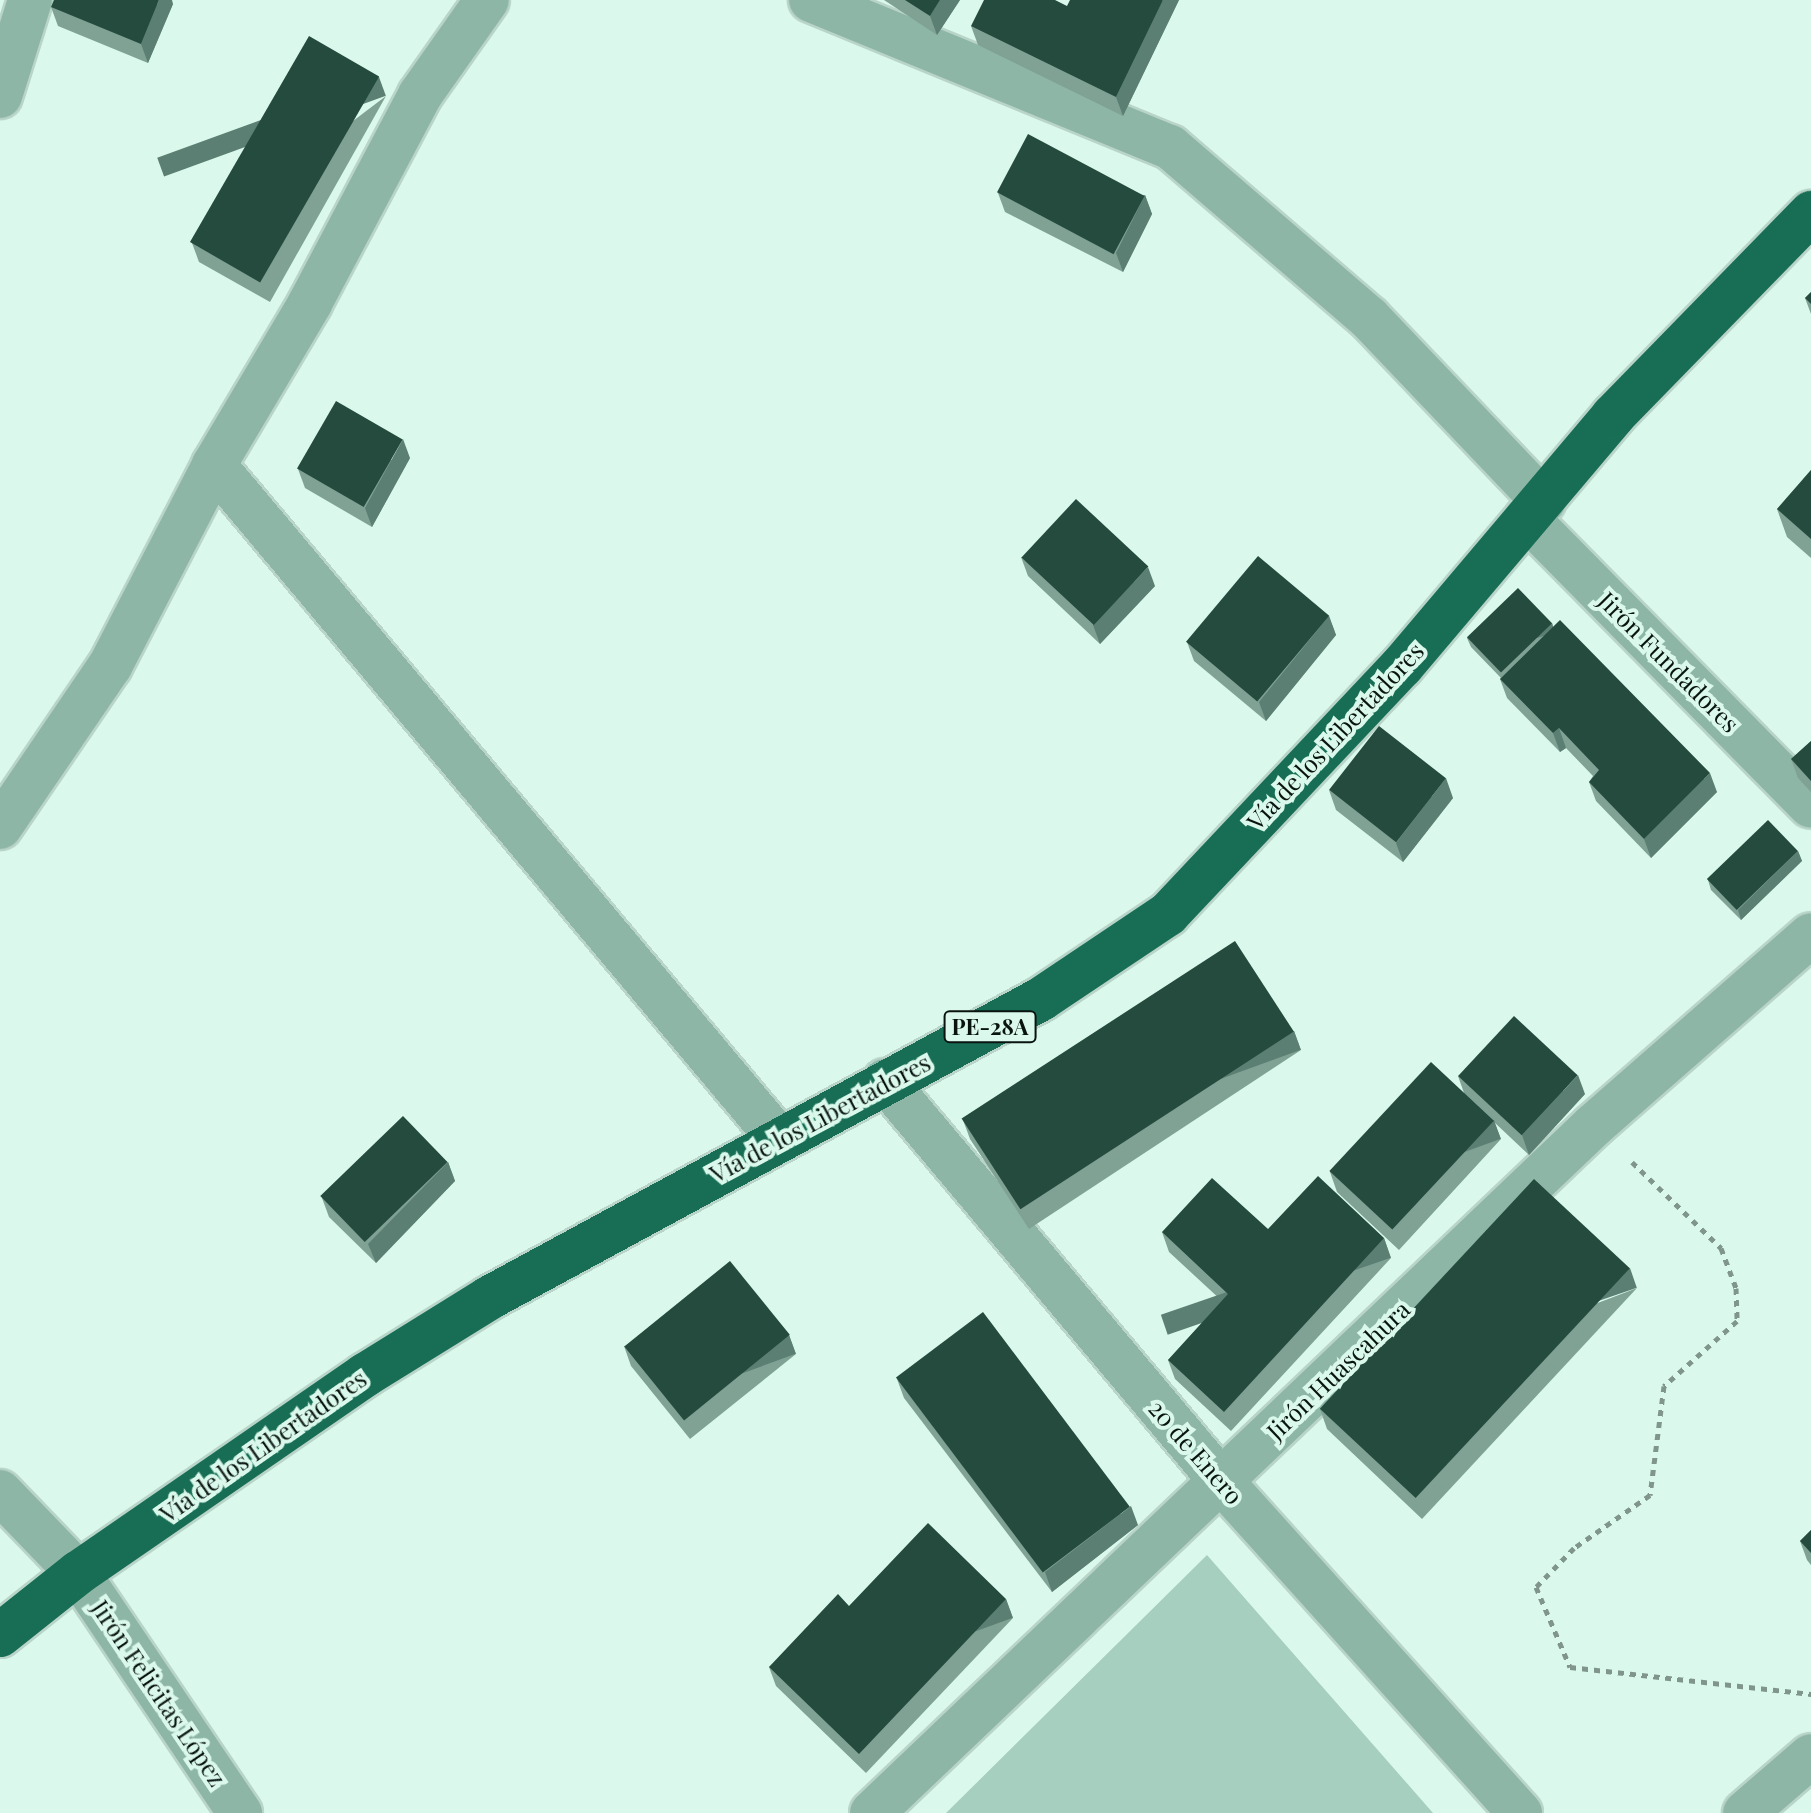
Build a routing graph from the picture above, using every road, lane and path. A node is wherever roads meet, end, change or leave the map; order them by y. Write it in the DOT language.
graph roads {
  1 [pos="30,0"];
  2 [pos="487,0"];
  3 [pos="811,0"];
  4 [pos="0,96"];
  5 [pos="1811,213"];
  6 [pos="214,465"];
  7 [pos="1535,510"];
  8 [pos="1811,806"];
  9 [pos="0,827"];
  10 [pos="1811,935"];
  11 [pos="885,1081"];
  12 [pos="1594,1125"];
  13 [pos="779,1139"];
  14 [pos="1221,1481"];
  15 [pos="0,1492"];
  16 [pos="78,1573"];
  17 [pos="0,1635"];
  18 [pos="1811,1694"];
  19 [pos="1811,1756"];
  20 [pos="240,1813"];
  21 [pos="872,1813"];
  22 [pos="1520,1813"];
  23 [pos="1745,1813"];
  1 -- 4 [label="street"];
  2 -- 6 [label="street"];
  3 -- 7 [label="street, Jirón Fundadores"];
  5 -- 7 [label="highway, Vía de los Libertadores / PE-28A"];
  6 -- 9 [label="street"];
  6 -- 13 [label="street"];
  7 -- 8 [label="street, Jirón Fundadores"];
  7 -- 11 [label="highway, Vía de los Libertadores / PE-28A"];
  10 -- 12 [label="street, Jirón Huascahura"];
  11 -- 13 [label="highway, Vía de los Libertadores / PE-28A"];
  11 -- 14 [label="street, 20 de Enero"];
  12 -- 14 [label="street, Jirón Huascahura"];
  12 -- 18 [label="path"];
  13 -- 16 [label="highway, Vía de los Libertadores / PE-28A"];
  14 -- 21 [label="street, Jirón Huascahura"];
  14 -- 22 [label="street, 20 de Enero"];
  15 -- 16 [label="street, Jirón Felicitas López"];
  16 -- 17 [label="highway, Vía de los Libertadores / PE-28A"];
  16 -- 20 [label="street, Jirón Felicitas López"];
  19 -- 23 [label="street"];
}
